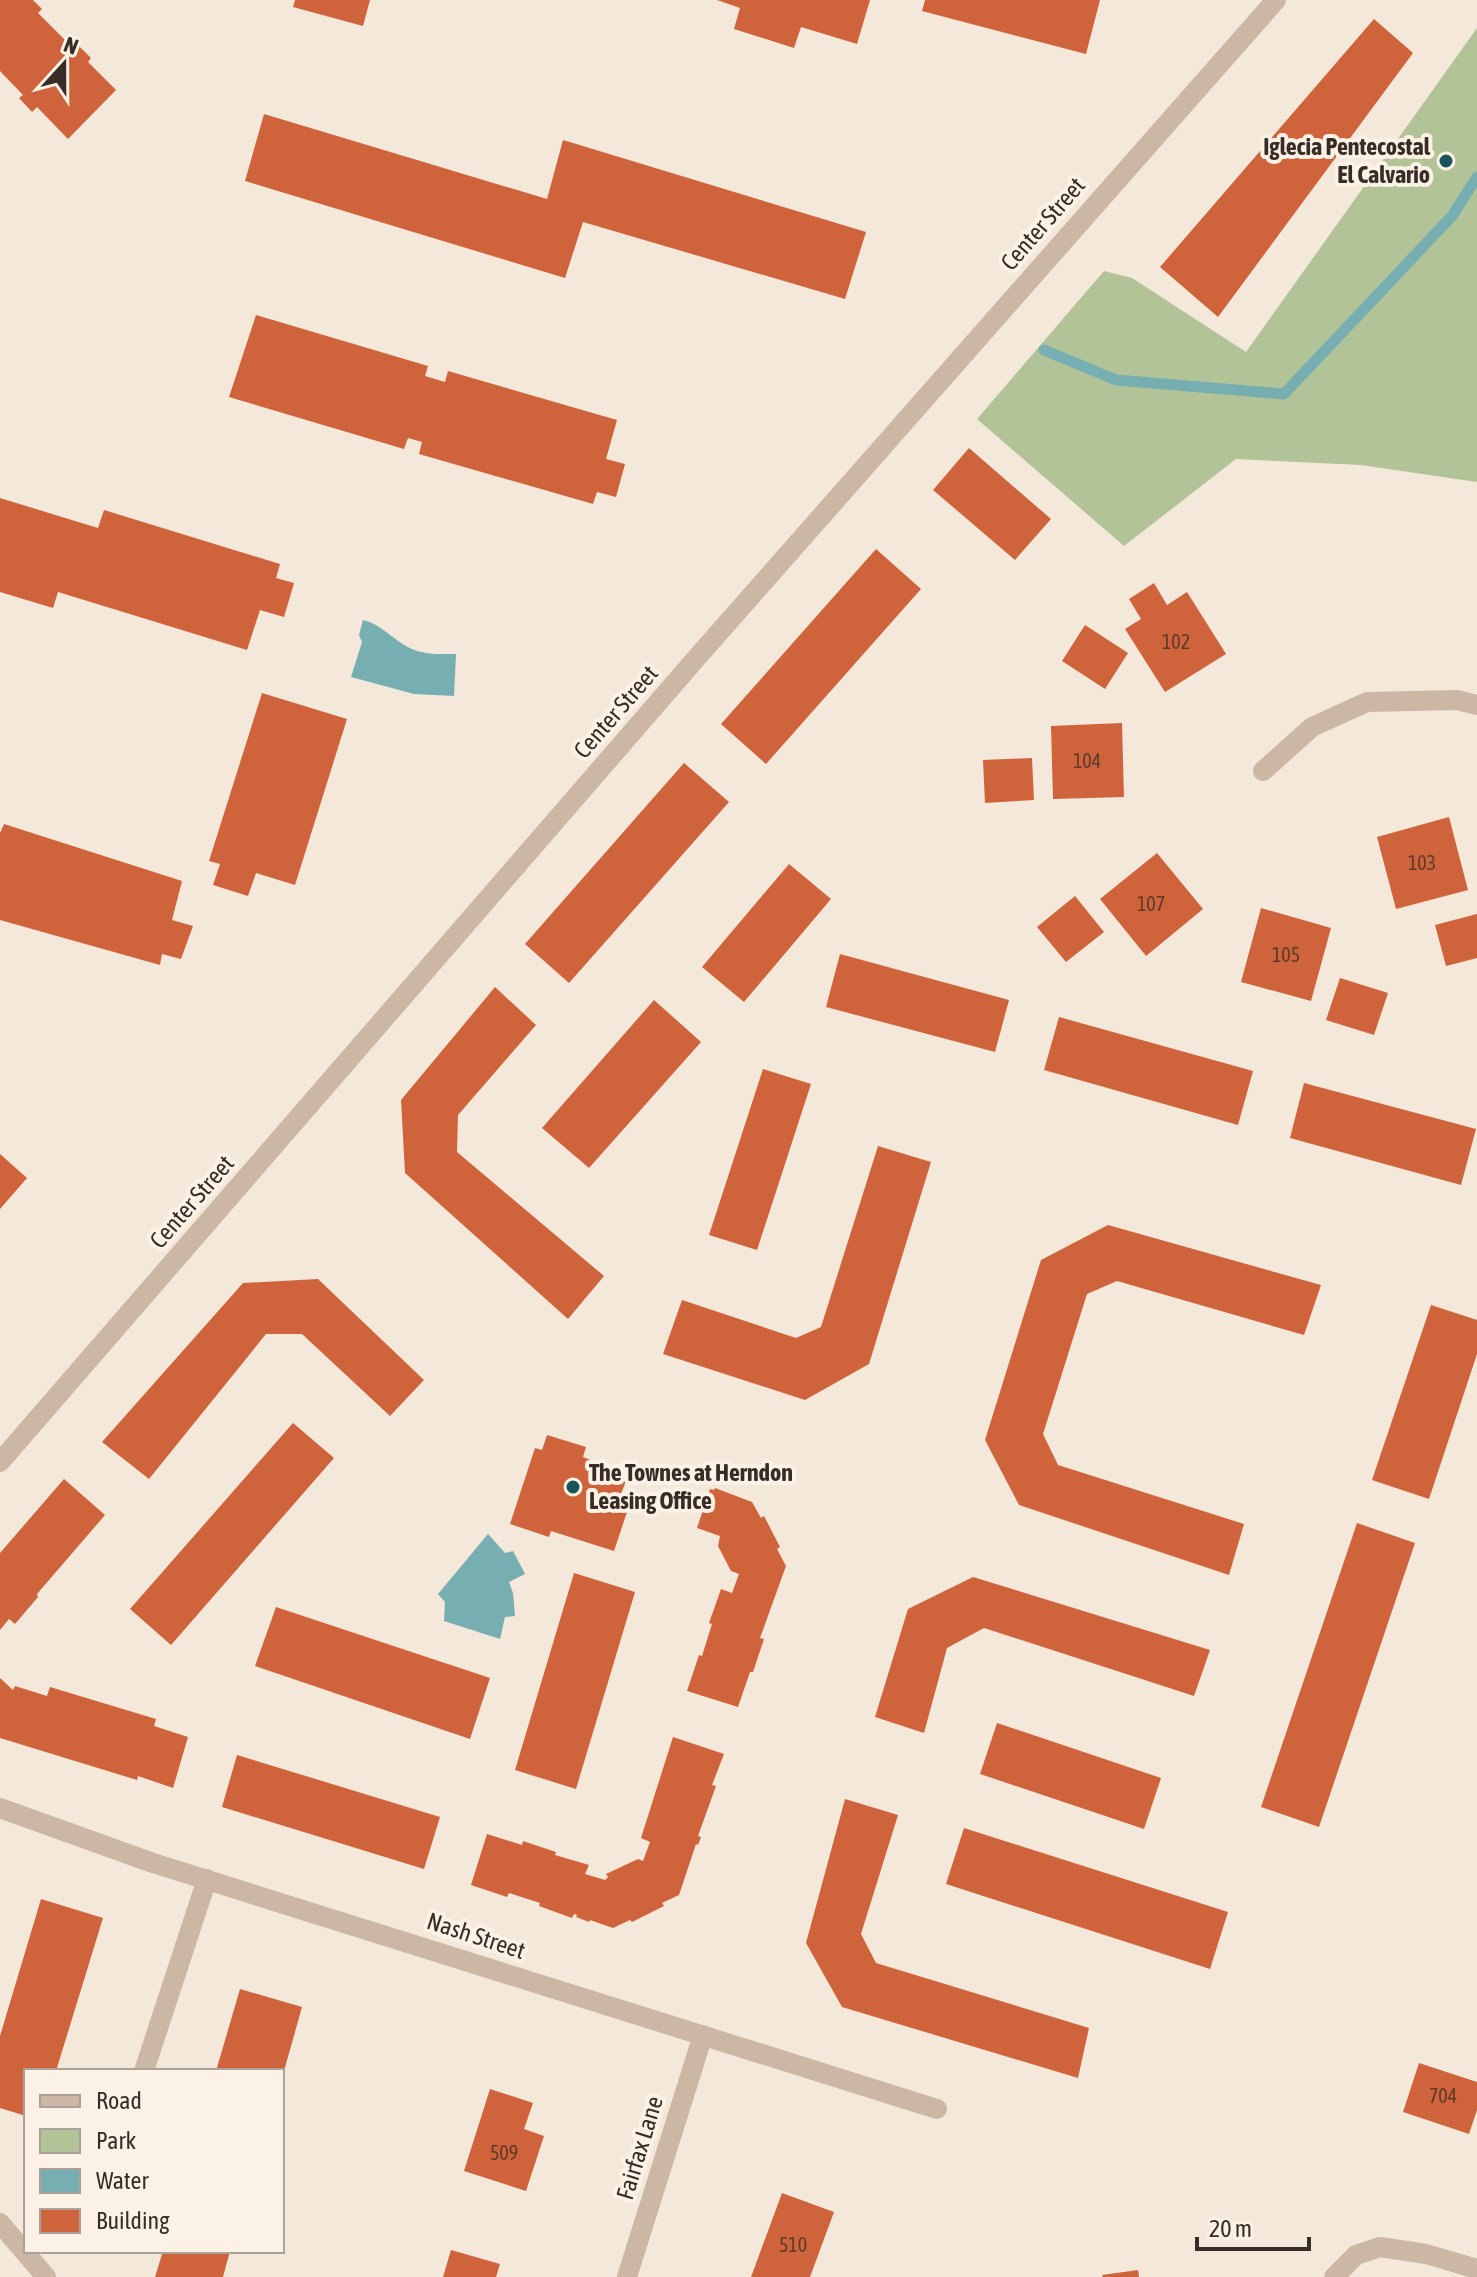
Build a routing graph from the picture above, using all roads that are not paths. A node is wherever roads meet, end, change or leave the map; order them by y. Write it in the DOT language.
graph roads {
  1 [pos="1276,0"];
  2 [pos="1477,705"];
  3 [pos="1263,771"];
  4 [pos="0,1462"];
  5 [pos="0,1808"];
  6 [pos="207,1879"];
  7 [pos="703,2035"];
  8 [pos="145,2069"];
  9 [pos="937,2109"];
  10 [pos="0,2223"];
  11 [pos="24,2247"];
  12 [pos="30,2253"];
  13 [pos="1477,2269"];
  14 [pos="46,2277"];
  15 [pos="627,2277"];
  16 [pos="1334,2277"];
  1 -- 4 [label="street, Center Street"];
  2 -- 3 [label="street"];
  5 -- 6 [label="street, Nash Street"];
  6 -- 7 [label="street, Nash Street"];
  6 -- 8 [label="street"];
  7 -- 9 [label="street, Nash Street"];
  7 -- 15 [label="street, Fairfax Lane"];
  10 -- 11 [label="street"];
  12 -- 14 [label="street"];
  13 -- 16 [label="street"];
}
